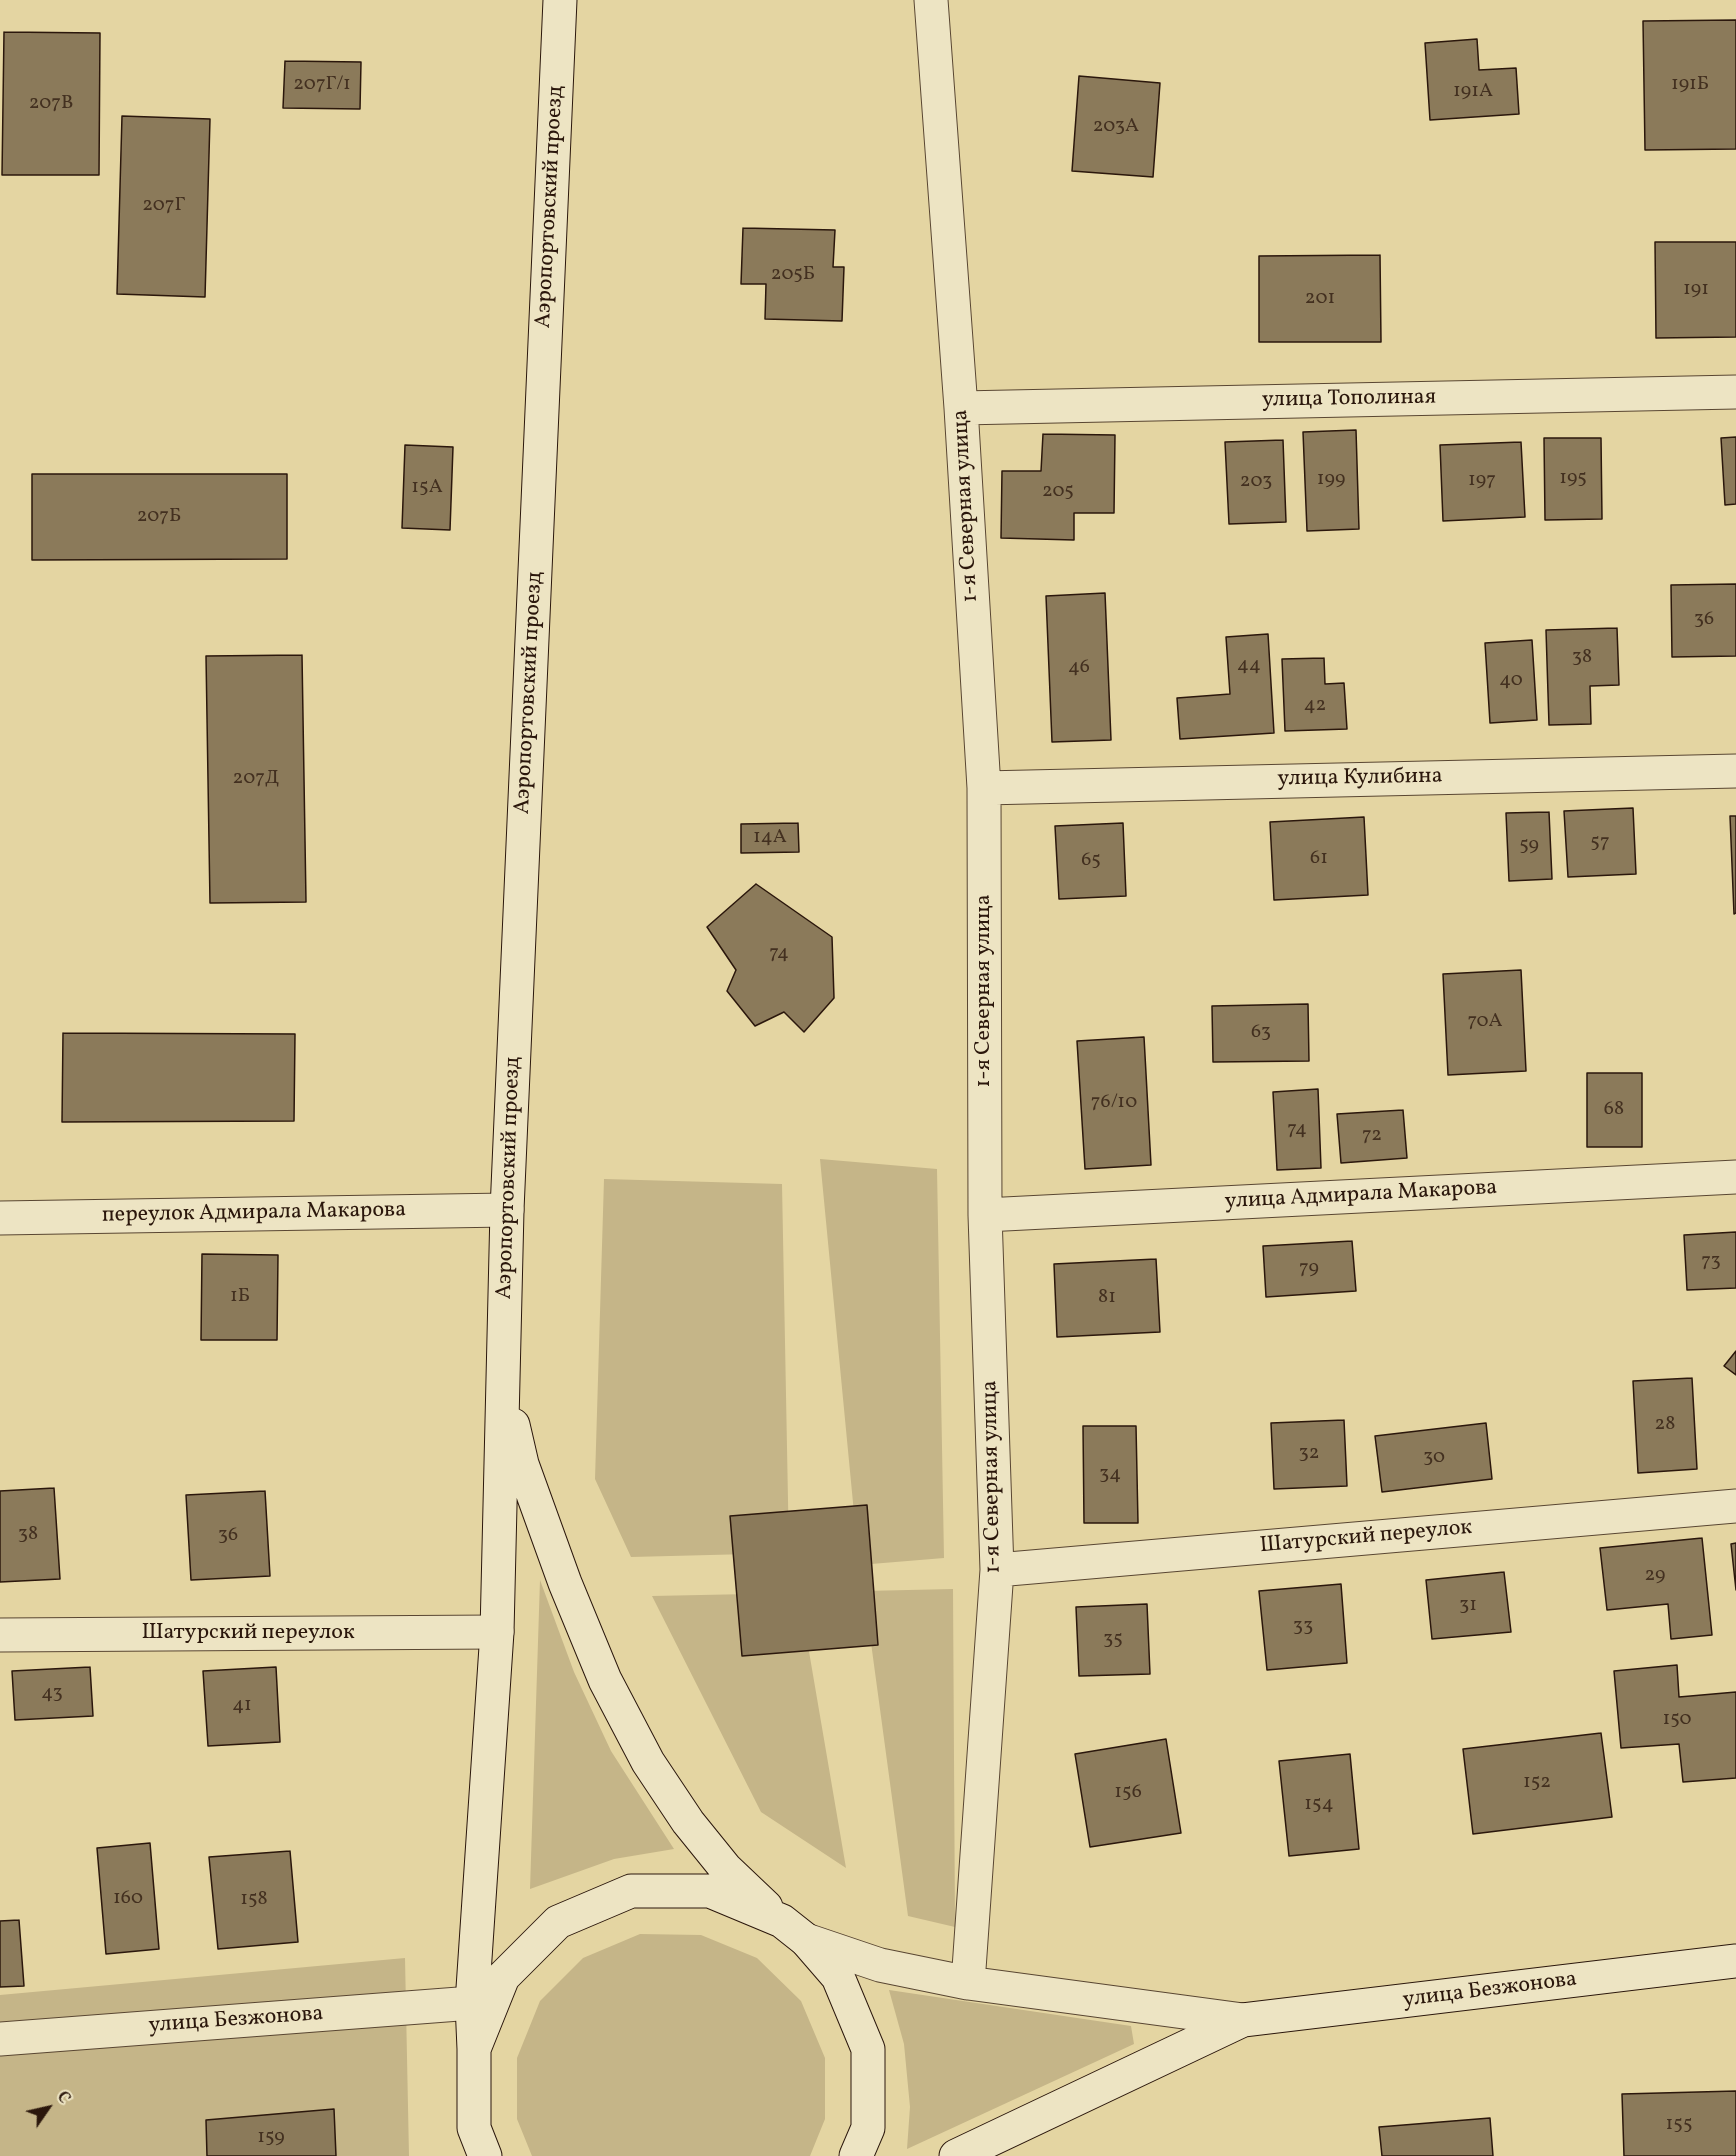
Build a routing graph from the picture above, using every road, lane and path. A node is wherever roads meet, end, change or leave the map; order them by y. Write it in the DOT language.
graph roads {
  1 [pos="560,0"];
  2 [pos="931,0"];
  3 [pos="1736,392"];
  4 [pos="961,408"];
  5 [pos="1736,771"];
  6 [pos="984,788"];
  7 [pos="1736,1177"];
  8 [pos="507,1210"];
  9 [pos="985,1215"];
  10 [pos="0,1218"];
  11 [pos="503,1386"];
  12 [pos="1736,1506"];
  13 [pos="997,1570"];
  14 [pos="497,1632"];
  15 [pos="0,1635"];
  16 [pos="558,1922"];
  17 [pos="794,1931"];
  18 [pos="1736,1961"];
  19 [pos="968,1983"];
  20 [pos="472,2003"];
  21 [pos="1243,2020"];
  22 [pos="0,2039"];
  23 [pos="474,2049"];
  24 [pos="477,2147"];
  25 [pos="856,2156"];
  26 [pos="956,2156"];
  1 -- 8 [label="street, Аэропортовский проезд"];
  2 -- 4 [label="street, 1-я Северная улица"];
  3 -- 4 [label="street, улица Тополиная"];
  4 -- 6 [label="street, 1-я Северная улица"];
  5 -- 6 [label="street, улица Кулибина"];
  6 -- 9 [label="street, 1-я Северная улица"];
  7 -- 9 [label="street, улица Адмирала Макарова"];
  8 -- 10 [label="street, переулок Адмирала Макарова"];
  8 -- 11 [label="street, Аэропортовский проезд"];
  9 -- 13 [label="street, 1-я Северная улица"];
  11 -- 14 [label="street"];
  11 -- 17 [label="street"];
  12 -- 13 [label="street, Шатурский переулок"];
  13 -- 19 [label="street, 1-я Северная улица"];
  14 -- 15 [label="street, Шатурский переулок"];
  14 -- 20 [label="street"];
  16 -- 17 [label="street"];
  16 -- 20 [label="street"];
  16 -- 23 [label="street"];
  17 -- 19 [label="street"];
  17 -- 25 [label="street"];
  18 -- 21 [label="street, улица Безжонова"];
  19 -- 21 [label="street"];
  20 -- 22 [label="street, улица Безжонова"];
  20 -- 23 [label="street"];
  21 -- 26 [label="street"];
  23 -- 24 [label="street"];
}
